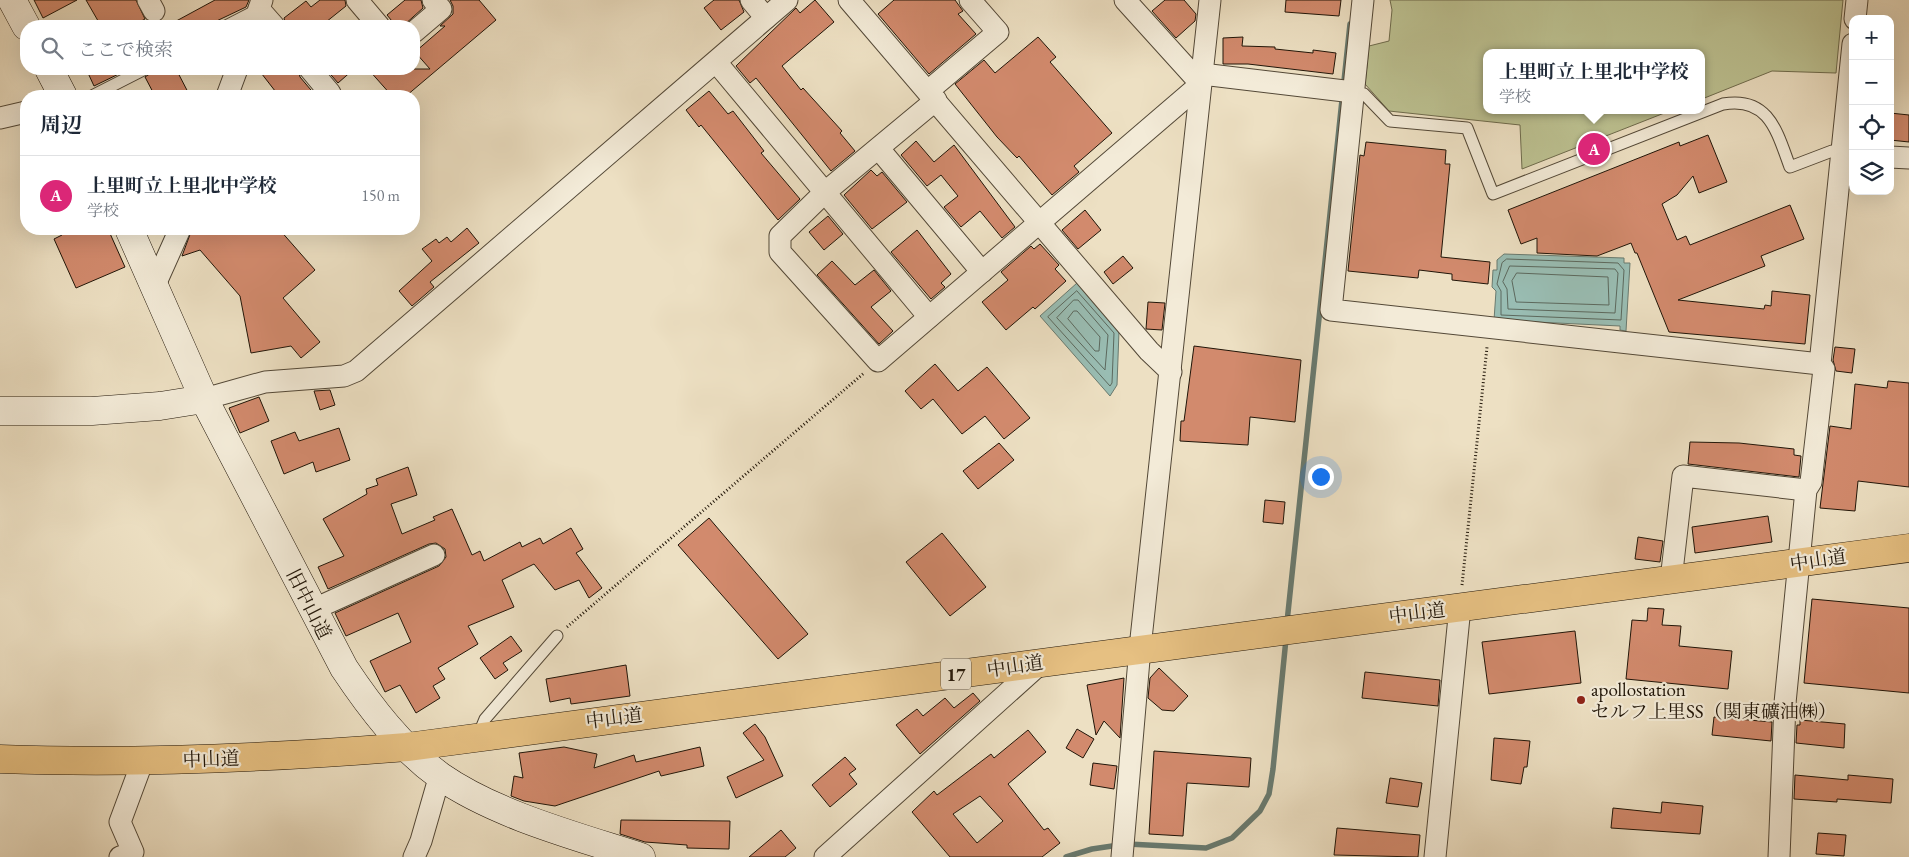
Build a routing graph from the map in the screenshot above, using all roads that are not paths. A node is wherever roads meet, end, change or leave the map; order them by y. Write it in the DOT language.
graph roads {
  1 [pos="12,0"];
  2 [pos="357,0"];
  3 [pos="433,0"];
  4 [pos="751,0"];
  5 [pos="787,0"];
  6 [pos="849,0"];
  7 [pos="970,0"];
  8 [pos="1125,0"];
  9 [pos="1210,0"];
  10 [pos="1363,0"];
  11 [pos="1857,0"];
  12 [pos="260,7"];
  13 [pos="1855,15"];
  14 [pos="766,18"];
  15 [pos="23,20"];
  16 [pos="237,20"];
  17 [pos="270,20"];
  18 [pos="374,20"];
  19 [pos="420,27"];
  20 [pos="1852,60"];
  21 [pos="716,62"];
  22 [pos="52,75"];
  23 [pos="133,75"];
  24 [pos="235,75"];
  25 [pos="315,75"];
  26 [pos="1201,79"];
  27 [pos="60,90"];
  28 [pos="104,90"];
  29 [pos="229,90"];
  30 [pos="328,90"];
  31 [pos="1347,91"];
  32 [pos="932,95"];
  33 [pos="1705,111"];
  34 [pos="20,113"];
  35 [pos="1697,114"];
  36 [pos="0,118"];
  37 [pos="879,149"];
  38 [pos="1847,153"];
  39 [pos="1894,157"];
  40 [pos="1909,158"];
  41 [pos="824,193"];
  42 [pos="1040,222"];
  43 [pos="132,235"];
  44 [pos="177,235"];
  45 [pos="982,272"];
  46 [pos="154,287"];
  47 [pos="929,317"];
  48 [pos="1820,364"];
  49 [pos="1171,372"];
  50 [pos="204,399"];
  51 [pos="0,411"];
  52 [pos="1806,490"];
  53 [pos="1909,548"];
  54 [pos="434,555"];
  55 [pos="1798,563"];
  56 [pos="1671,580"];
  57 [pos="1460,607"];
  58 [pos="312,610"];
  59 [pos="557,636"];
  60 [pos="1140,648"];
  61 [pos="1041,663"];
  62 [pos="478,736"];
  63 [pos="407,747"];
  64 [pos="0,759"];
  65 [pos="143,760"];
  66 [pos="440,775"];
  67 [pos="422,852"];
  68 [pos="632,856"];
  69 [pos="120,857"];
  70 [pos="825,857"];
  71 [pos="1122,857"];
  72 [pos="1435,857"];
  73 [pos="1779,857"];
  1 -- 15 [label="main road"];
  2 -- 18 [label="street"];
  3 -- 19 [label="street"];
  4 -- 14 [label="street"];
  5 -- 14 [label="street"];
  6 -- 32 [label="street"];
  7 -- 32 [label="street"];
  8 -- 26 [label="street"];
  9 -- 26 [label="street"];
  10 -- 31 [label="street"];
  11 -- 13 [label="street"];
  12 -- 16 [label="lane"];
  12 -- 17 [label="street"];
  14 -- 21 [label="street"];
  20 -- 38 [label="street"];
  21 -- 41 [label="street"];
  21 -- 50 [label="street"];
  22 -- 27 [label="main road"];
  23 -- 28 [label="lane"];
  24 -- 29 [label="street"];
  25 -- 30 [label="street"];
  26 -- 31 [label="street"];
  26 -- 42 [label="street"];
  26 -- 49 [label="street"];
  31 -- 35 [label="lane"];
  31 -- 48 [label="street"];
  32 -- 37 [label="street"];
  32 -- 42 [label="street"];
  33 -- 38 [label="lane"];
  34 -- 36 [label="street"];
  37 -- 41 [label="street"];
  37 -- 45 [label="street"];
  38 -- 48 [label="street"];
  39 -- 40 [label="street"];
  41 -- 47 [label="street"];
  41 -- 47 [label="street"];
  42 -- 45 [label="street"];
  42 -- 49 [label="street"];
  43 -- 46 [label="main road, 旧中山道"];
  44 -- 46 [label="street"];
  45 -- 47 [label="street"];
  46 -- 50 [label="main road, 旧中山道"];
  48 -- 52 [label="street"];
  49 -- 60 [label="street"];
  50 -- 51 [label="main road"];
  50 -- 58 [label="main road, 旧中山道"];
  52 -- 55 [label="street"];
  52 -- 56 [label="street"];
  53 -- 55 [label="highway, 中山道 / 17"];
  54 -- 58 [label="street"];
  55 -- 56 [label="highway, 中山道 / 17"];
  55 -- 73 [label="street"];
  56 -- 57 [label="highway, 中山道 / 17"];
  57 -- 60 [label="highway, 中山道 / 17"];
  57 -- 72 [label="street"];
  58 -- 63 [label="main road, 旧中山道"];
  59 -- 62 [label="lane"];
  60 -- 61 [label="highway, 中山道 / 17"];
  60 -- 71 [label="street"];
  61 -- 62 [label="highway, 中山道 / 17"];
  61 -- 70 [label="street"];
  62 -- 63 [label="highway, 中山道 / 17"];
  63 -- 65 [label="highway, 中山道 / 17"];
  63 -- 66 [label="main road, 旧中山道"];
  64 -- 65 [label="highway, 中山道 / 17"];
  65 -- 69 [label="street"];
  66 -- 67 [label="street"];
  66 -- 68 [label="main road, 旧中山道"];
}
